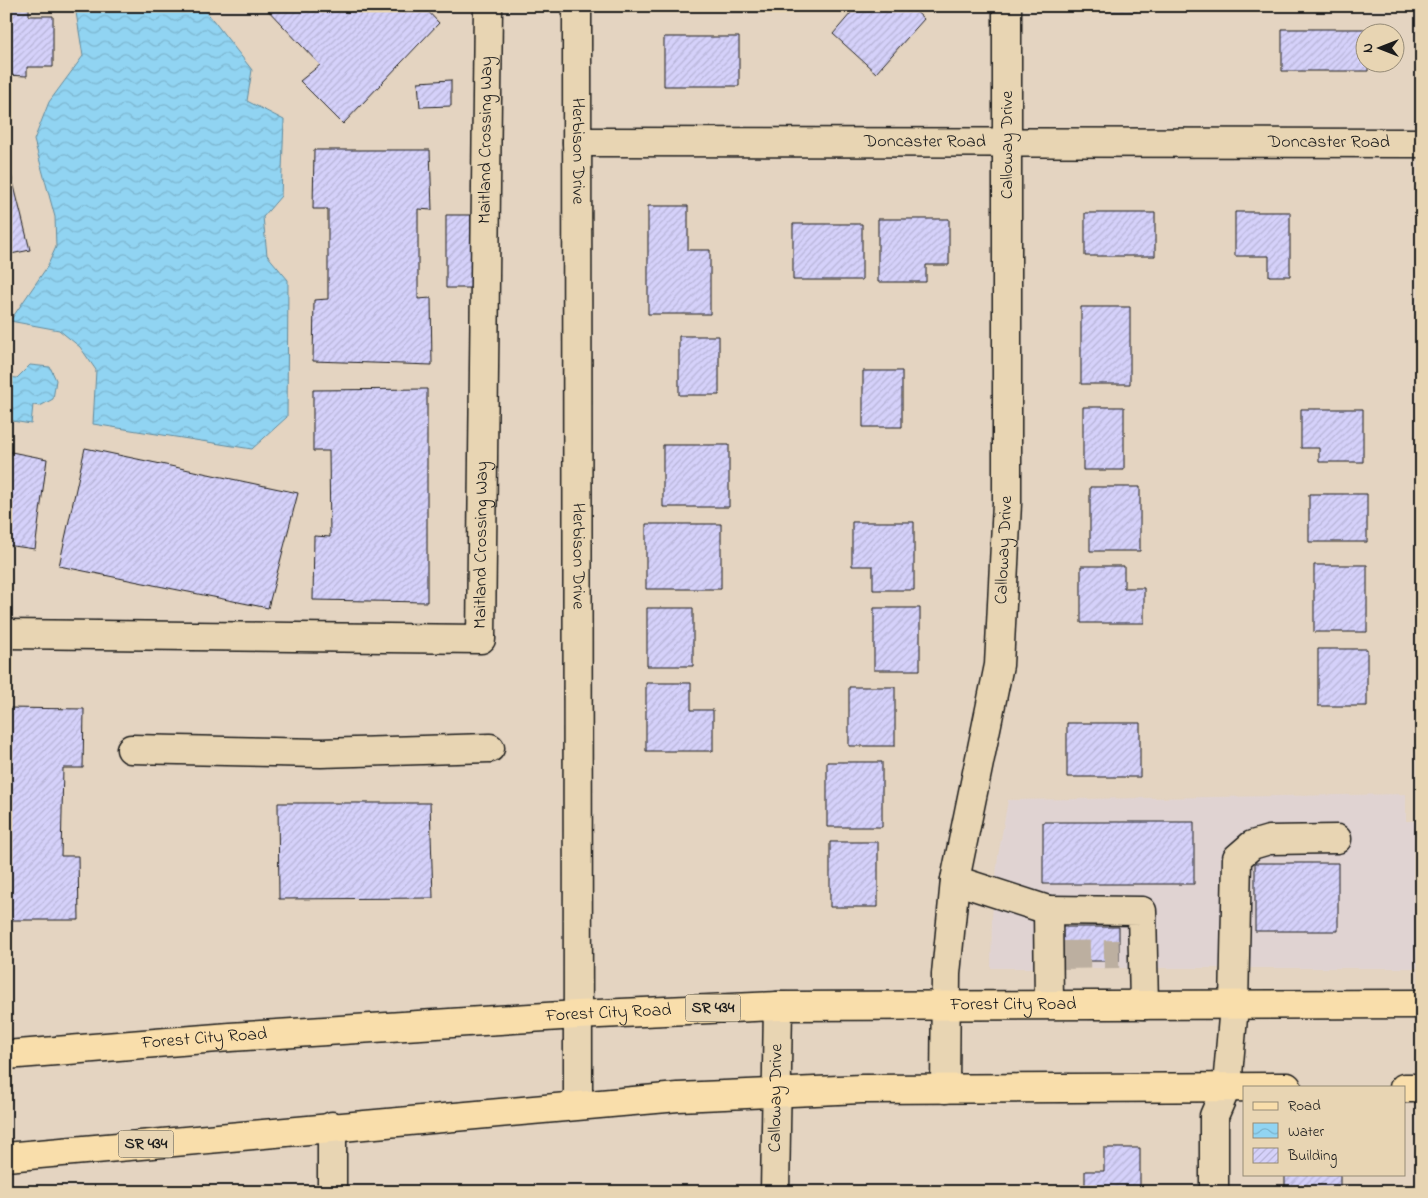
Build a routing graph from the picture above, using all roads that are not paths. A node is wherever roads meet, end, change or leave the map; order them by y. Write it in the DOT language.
graph roads {
  1 [pos="488,6"];
  2 [pos="577,6"];
  3 [pos="1007,6"];
  4 [pos="577,142"];
  5 [pos="1008,143"];
  6 [pos="1422,144"];
  7 [pos="6,634"];
  8 [pos="490,748"];
  9 [pos="131,749"];
  10 [pos="1337,838"];
  11 [pos="955,880"];
  12 [pos="1048,910"];
  13 [pos="946,1004"];
  14 [pos="1049,1004"];
  15 [pos="1422,1004"];
  16 [pos="1144,1005"];
  17 [pos="778,1006"];
  18 [pos="1234,1006"];
  19 [pos="577,1015"];
  20 [pos="6,1055"];
  21 [pos="1227,1086"];
  22 [pos="1243,1086"];
  23 [pos="1406,1088"];
  24 [pos="1422,1088"];
  25 [pos="945,1089"];
  26 [pos="776,1092"];
  27 [pos="578,1104"];
  28 [pos="332,1126"];
  29 [pos="6,1157"];
  30 [pos="332,1192"];
  31 [pos="775,1192"];
  32 [pos="1214,1192"];
  1 -- 7 [label="street, Maitland Crossing Way"];
  2 -- 4 [label="street, Herbison Drive"];
  3 -- 5 [label="street, Calloway Drive"];
  4 -- 5 [label="street, Doncaster Road"];
  4 -- 19 [label="street, Herbison Drive"];
  5 -- 6 [label="street, Doncaster Road"];
  5 -- 11 [label="street, Calloway Drive"];
  8 -- 9 [label="street"];
  10 -- 18 [label="street"];
  11 -- 12 [label="street"];
  11 -- 13 [label="street, Calloway Drive"];
  12 -- 14 [label="street"];
  12 -- 16 [label="street"];
  13 -- 14 [label="main road, Forest City Road / SR 434"];
  13 -- 17 [label="main road, Forest City Road / SR 434"];
  13 -- 25 [label="street, Calloway Drive"];
  14 -- 16 [label="main road, Forest City Road / SR 434"];
  15 -- 18 [label="main road, Forest City Road / SR 434"];
  16 -- 18 [label="main road, Forest City Road / SR 434"];
  17 -- 19 [label="main road, Forest City Road / SR 434"];
  17 -- 26 [label="street, Calloway Drive"];
  18 -- 21 [label="street"];
  19 -- 20 [label="main road, Forest City Road / SR 434"];
  19 -- 27 [label="street, Herbison Drive"];
  21 -- 22 [label="main road, SR 434"];
  21 -- 25 [label="main road, SR 434"];
  21 -- 32 [label="street"];
  23 -- 24 [label="main road"];
  25 -- 26 [label="main road, SR 434"];
  26 -- 27 [label="main road, SR 434"];
  26 -- 31 [label="street, Calloway Drive"];
  27 -- 28 [label="main road, SR 434"];
  28 -- 29 [label="main road, SR 434"];
  28 -- 30 [label="street"];
}
